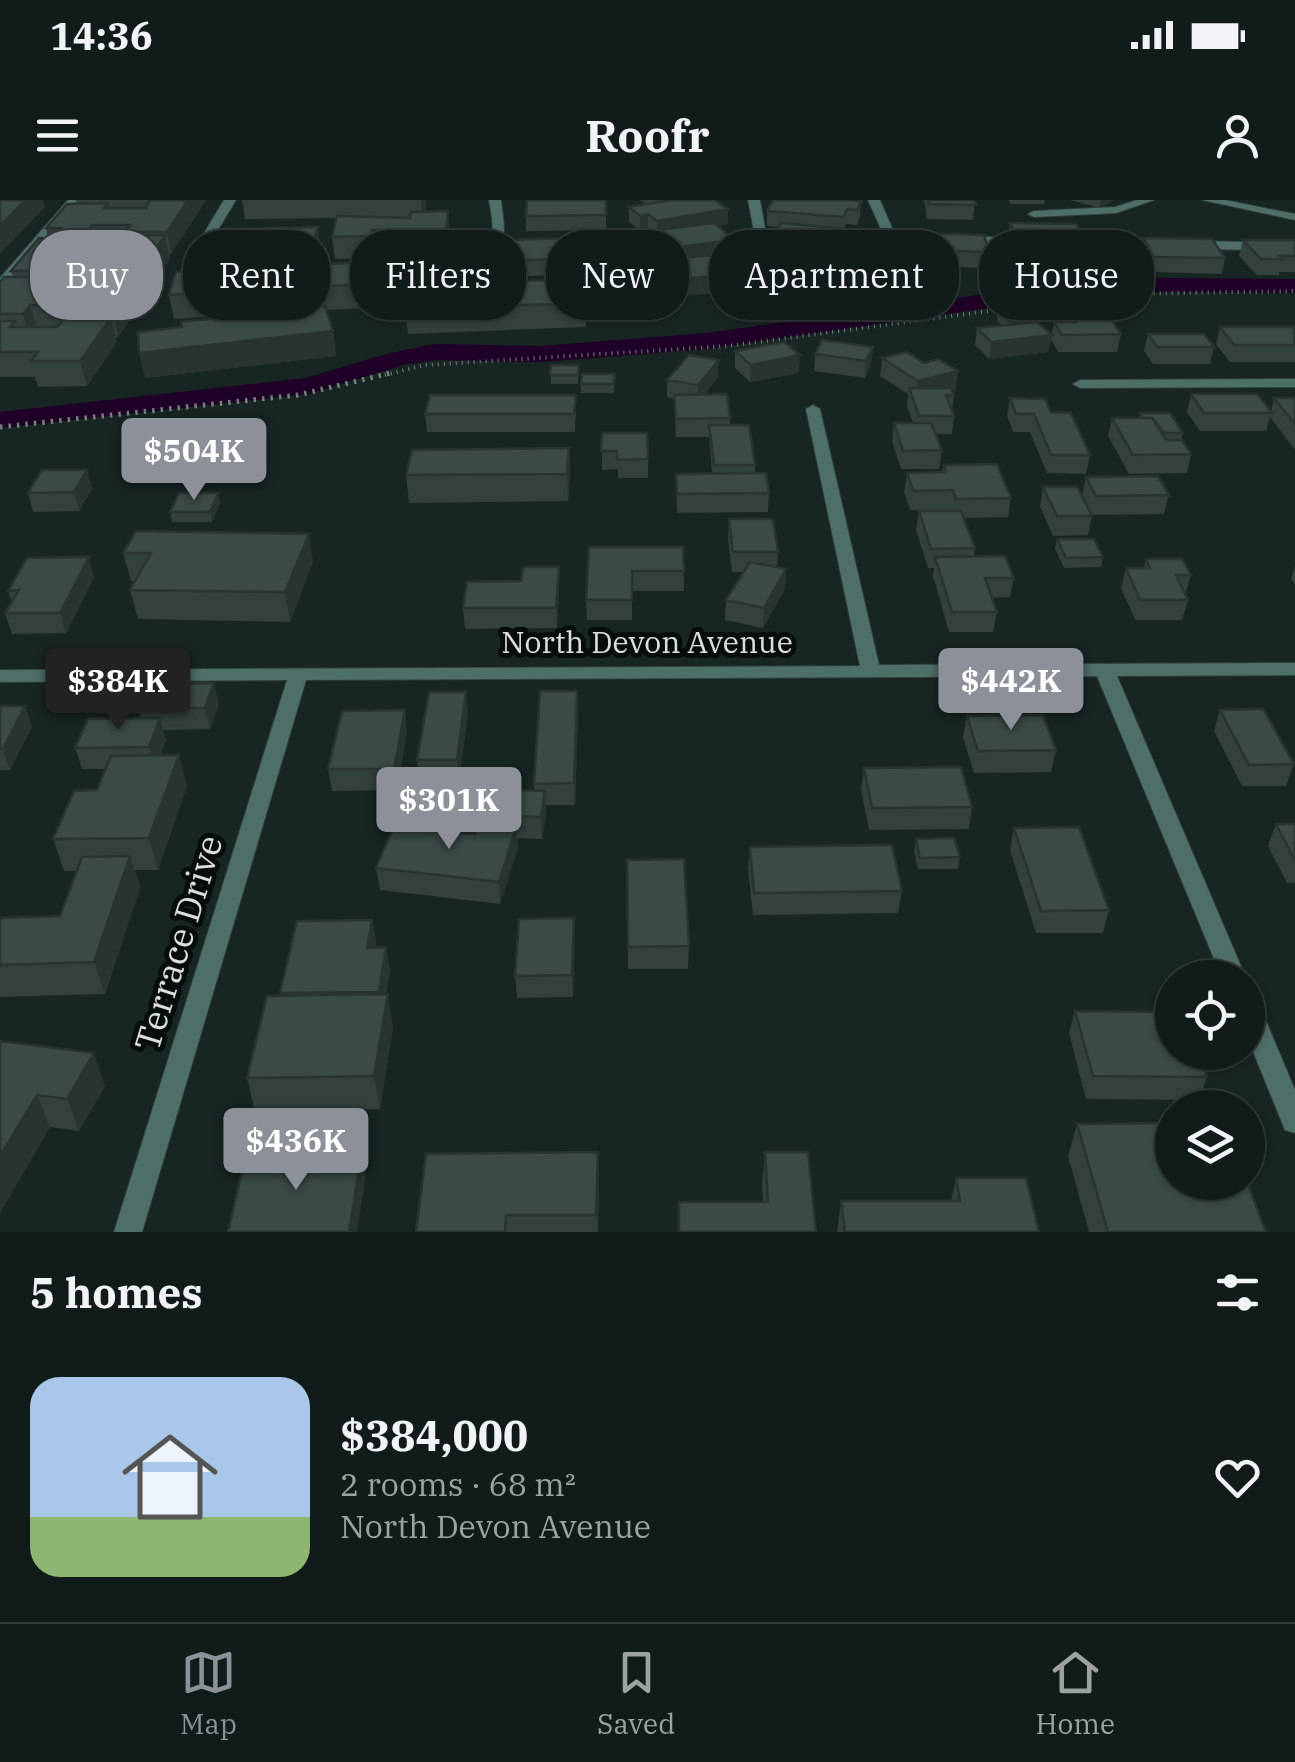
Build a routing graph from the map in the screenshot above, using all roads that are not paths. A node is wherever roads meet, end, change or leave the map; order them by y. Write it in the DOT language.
graph roads {
  1 [pos="74,200"];
  2 [pos="230,200"];
  3 [pos="496,200"];
  4 [pos="754,200"];
  5 [pos="874,200"];
  6 [pos="1148,200"];
  7 [pos="1208,200"];
  8 [pos="1034,214"];
  9 [pos="1295,217"];
  10 [pos="212,230"];
  11 [pos="760,230"];
  12 [pos="1295,247"];
  13 [pos="334,271"];
  14 [pos="0,286"];
  15 [pos="1295,383"];
  16 [pos="1080,384"];
  17 [pos="814,409"];
  18 [pos="1295,668"];
  19 [pos="871,671"];
  20 [pos="1105,671"];
  21 [pos="0,676"];
  22 [pos="298,676"];
  23 [pos="1226,960"];
  24 [pos="1265,1050"];
  25 [pos="1295,1122"];
  26 [pos="128,1232"];
  1 -- 14 [label="street"];
  2 -- 10 [label="street"];
  3 -- 13 [label="street"];
  4 -- 11 [label="street"];
  5 -- 12 [label="street"];
  6 -- 8 [label="street"];
  7 -- 9 [label="street"];
  15 -- 16 [label="street"];
  17 -- 19 [label="street"];
  18 -- 20 [label="street, North Devon Avenue"];
  19 -- 20 [label="street, North Devon Avenue"];
  19 -- 22 [label="street, North Devon Avenue"];
  20 -- 23 [label="street"];
  21 -- 22 [label="street, North Devon Avenue"];
  22 -- 26 [label="street, Terrace Drive"];
  24 -- 25 [label="street"];
}
